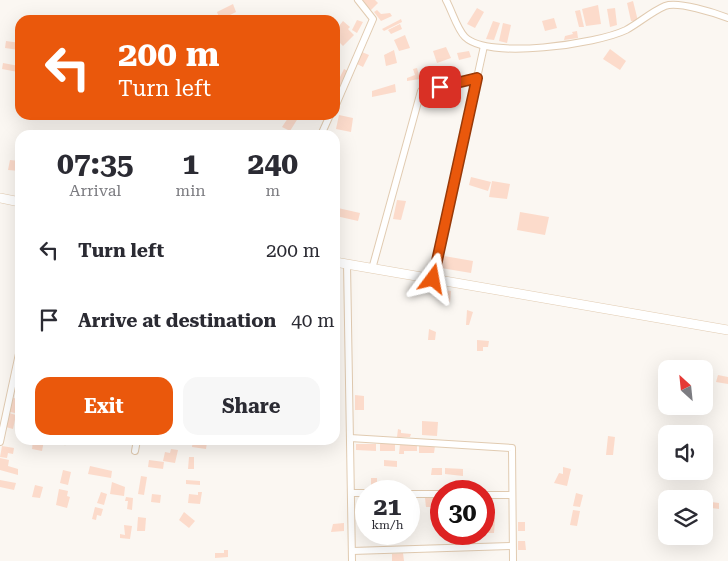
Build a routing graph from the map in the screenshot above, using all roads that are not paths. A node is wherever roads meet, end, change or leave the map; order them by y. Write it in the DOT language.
graph roads {
  1 [pos="358,0"];
  2 [pos="446,0"];
  3 [pos="668,3"];
  4 [pos="728,18"];
  5 [pos="484,46"];
  6 [pos="477,78"];
  7 [pos="340,95"];
  8 [pos="0,201"];
  9 [pos="15,202"];
  10 [pos="340,263"];
  11 [pos="347,264"];
  12 [pos="372,269"];
  13 [pos="433,279"];
  14 [pos="728,330"];
  15 [pos="15,372"];
  16 [pos="350,438"];
  17 [pos="0,442"];
  18 [pos="136,445"];
  19 [pos="135,452"];
  20 [pos="352,493"];
  21 [pos="495,495"];
  22 [pos="512,495"];
  23 [pos="511,546"];
  24 [pos="352,551"];
  25 [pos="352,561"];
  26 [pos="513,561"];
  1 -- 7 [label="street"];
  2 -- 5 [label="street"];
  3 -- 4 [label="street"];
  3 -- 5 [label="street"];
  5 -- 6 [label="street"];
  6 -- 12 [label="street"];
  6 -- 13 [label="street"];
  8 -- 9 [label="main road"];
  10 -- 11 [label="main road"];
  11 -- 12 [label="main road"];
  11 -- 16 [label="street"];
  12 -- 13 [label="main road"];
  13 -- 14 [label="main road"];
  15 -- 17 [label="street"];
  16 -- 20 [label="street"];
  16 -- 22 [label="street"];
  18 -- 19 [label="street"];
  20 -- 24 [label="street"];
  21 -- 22 [label="street"];
  22 -- 23 [label="street"];
  23 -- 24 [label="street"];
  23 -- 26 [label="street"];
  24 -- 25 [label="street"];
}
